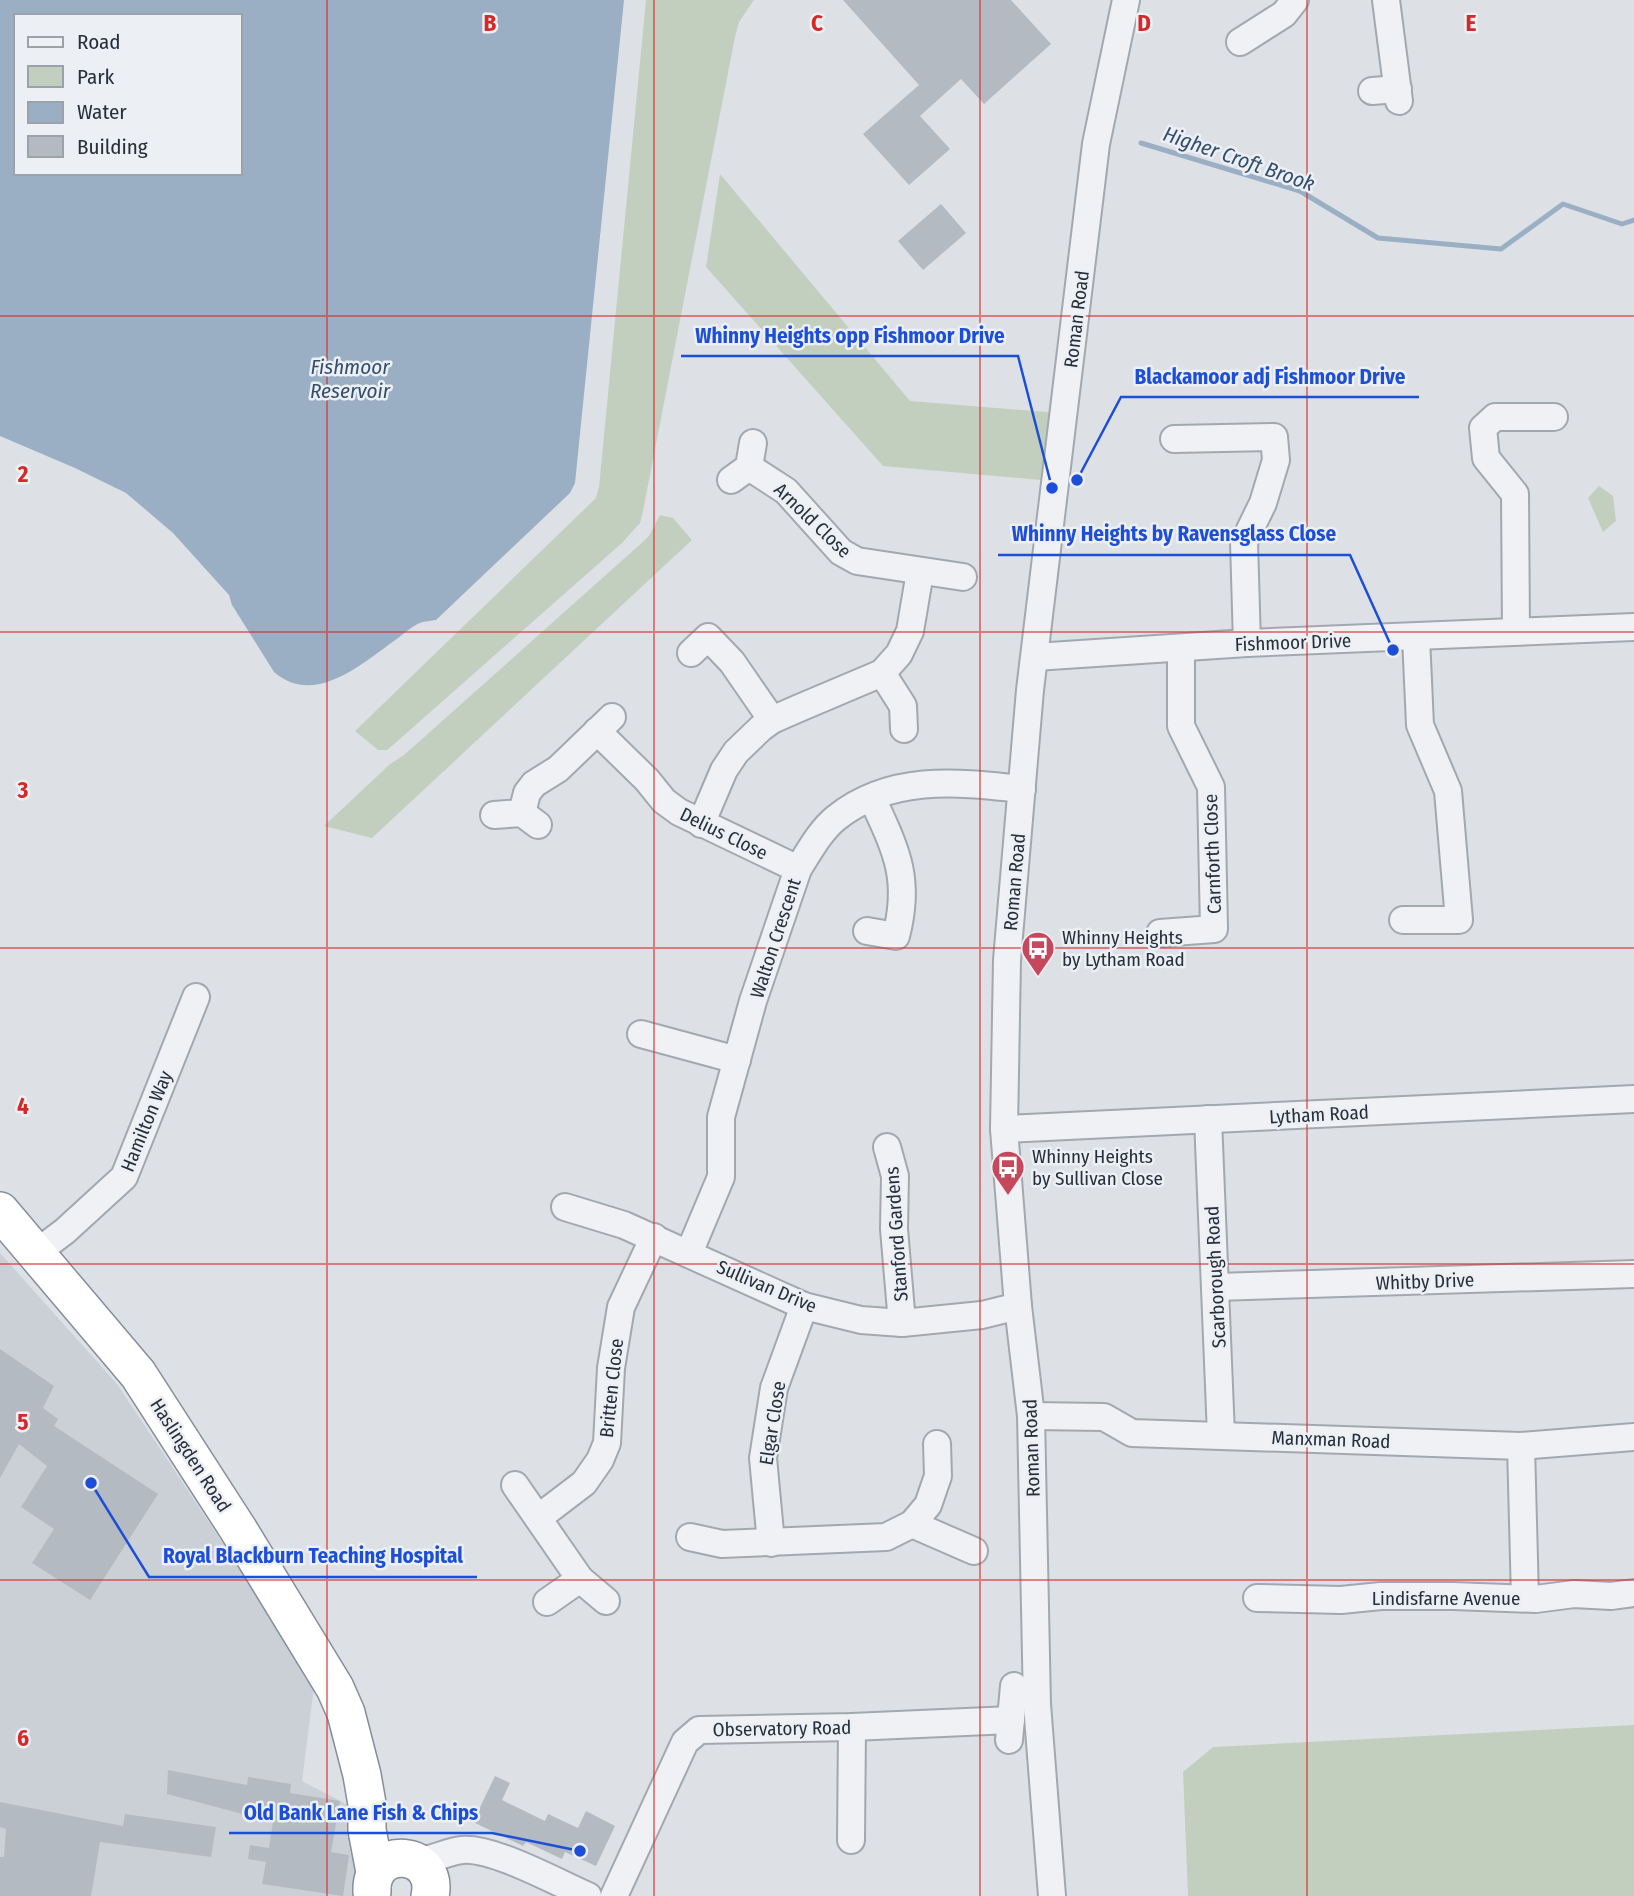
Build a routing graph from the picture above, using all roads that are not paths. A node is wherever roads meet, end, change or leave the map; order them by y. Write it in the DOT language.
graph roads {
  1 [pos="1126,0"];
  2 [pos="1295,0"];
  3 [pos="1386,0"];
  4 [pos="1240,42"];
  5 [pos="1390,94"];
  6 [pos="1554,417"];
  7 [pos="1174,439"];
  8 [pos="744,464"];
  9 [pos="920,572"];
  10 [pos="963,578"];
  11 [pos="1634,627"];
  12 [pos="1516,631"];
  13 [pos="1416,637"];
  14 [pos="1247,643"];
  15 [pos="1181,648"];
  16 [pos="691,653"];
  17 [pos="1035,657"];
  18 [pos="882,673"];
  19 [pos="772,720"];
  20 [pos="904,729"];
  21 [pos="1022,789"];
  22 [pos="872,798"];
  23 [pos="494,815"];
  24 [pos="701,824"];
  25 [pos="798,869"];
  26 [pos="1403,920"];
  27 [pos="867,931"];
  28 [pos="1160,933"];
  29 [pos="196,997"];
  30 [pos="641,1034"];
  31 [pos="737,1060"];
  32 [pos="1634,1099"];
  33 [pos="1208,1119"];
  34 [pos="1004,1129"];
  35 [pos="887,1147"];
  36 [pos="565,1208"];
  37 [pos="0,1211"];
  38 [pos="654,1237"];
  39 [pos="36,1253"];
  40 [pos="689,1253"];
  41 [pos="1634,1274"];
  42 [pos="1216,1287"];
  43 [pos="804,1306"];
  44 [pos="1018,1306"];
  45 [pos="902,1322"];
  46 [pos="1031,1416"];
  47 [pos="1221,1436"];
  48 [pos="1634,1437"];
  49 [pos="937,1444"];
  50 [pos="1521,1446"];
  51 [pos="515,1485"];
  52 [pos="538,1518"];
  53 [pos="912,1524"];
  54 [pos="690,1537"];
  55 [pos="771,1543"];
  56 [pos="974,1552"];
  57 [pos="580,1579"];
  58 [pos="1634,1593"];
  59 [pos="1257,1598"];
  60 [pos="1525,1598"];
  61 [pos="606,1601"];
  62 [pos="547,1602"];
  63 [pos="1014,1686"];
  64 [pos="852,1727"];
  65 [pos="851,1840"];
  66 [pos="412,1883"];
  67 [pos="588,1896"];
  68 [pos="614,1896"];
  69 [pos="1052,1896"];
  1 -- 17 [label="street, Roman Road"];
  2 -- 4 [label="street"];
  3 -- 5 [label="street"];
  6 -- 12 [label="street"];
  7 -- 14 [label="street"];
  8 -- 9 [label="street, Arnold Close"];
  9 -- 10 [label="street, Arnold Close"];
  9 -- 18 [label="street"];
  11 -- 12 [label="street, Fishmoor Drive"];
  12 -- 13 [label="street, Fishmoor Drive"];
  13 -- 14 [label="street, Fishmoor Drive"];
  13 -- 26 [label="street"];
  14 -- 15 [label="street, Fishmoor Drive"];
  15 -- 17 [label="street, Fishmoor Drive"];
  15 -- 28 [label="street, Carnforth Close"];
  16 -- 19 [label="street"];
  17 -- 21 [label="street, Roman Road"];
  18 -- 19 [label="street"];
  18 -- 20 [label="street"];
  19 -- 24 [label="street"];
  21 -- 22 [label="street, Walton Crescent"];
  21 -- 34 [label="street, Roman Road"];
  22 -- 25 [label="street, Walton Crescent"];
  22 -- 27 [label="street"];
  23 -- 24 [label="street, Delius Close"];
  24 -- 25 [label="street, Delius Close"];
  25 -- 31 [label="street, Walton Crescent"];
  29 -- 39 [label="street, Hamilton Way"];
  30 -- 31 [label="street"];
  31 -- 40 [label="street, Walton Crescent"];
  32 -- 33 [label="street, Lytham Road"];
  33 -- 34 [label="street, Lytham Road"];
  33 -- 42 [label="street, Scarborough Road"];
  34 -- 44 [label="street, Roman Road"];
  35 -- 45 [label="street, Stanford Gardens"];
  36 -- 38 [label="street, Sullivan Drive"];
  37 -- 39 [label="highway, Haslingden Road"];
  38 -- 40 [label="street, Sullivan Drive"];
  38 -- 52 [label="street, Britten Close"];
  39 -- 66 [label="highway, Haslingden Road"];
  40 -- 43 [label="street, Sullivan Drive"];
  41 -- 42 [label="street, Whitby Drive"];
  42 -- 47 [label="street, Scarborough Road"];
  43 -- 45 [label="street, Sullivan Drive"];
  43 -- 55 [label="street, Elgar Close"];
  44 -- 45 [label="street, Sullivan Drive"];
  44 -- 46 [label="street, Roman Road"];
  46 -- 47 [label="street, Manxman Road"];
  46 -- 69 [label="street, Roman Road"];
  47 -- 50 [label="street, Manxman Road"];
  48 -- 50 [label="street, Manxman Road"];
  49 -- 53 [label="street"];
  50 -- 60 [label="street"];
  51 -- 52 [label="street"];
  52 -- 57 [label="street"];
  53 -- 55 [label="street"];
  53 -- 56 [label="street"];
  54 -- 55 [label="street"];
  57 -- 61 [label="street"];
  57 -- 62 [label="street"];
  58 -- 60 [label="street, Lindisfarne Avenue"];
  59 -- 60 [label="street, Lindisfarne Avenue"];
  63 -- 64 [label="street, Observatory Road"];
  64 -- 65 [label="street"];
  64 -- 68 [label="street, Observatory Road"];
  66 -- 67 [label="street"];
}
